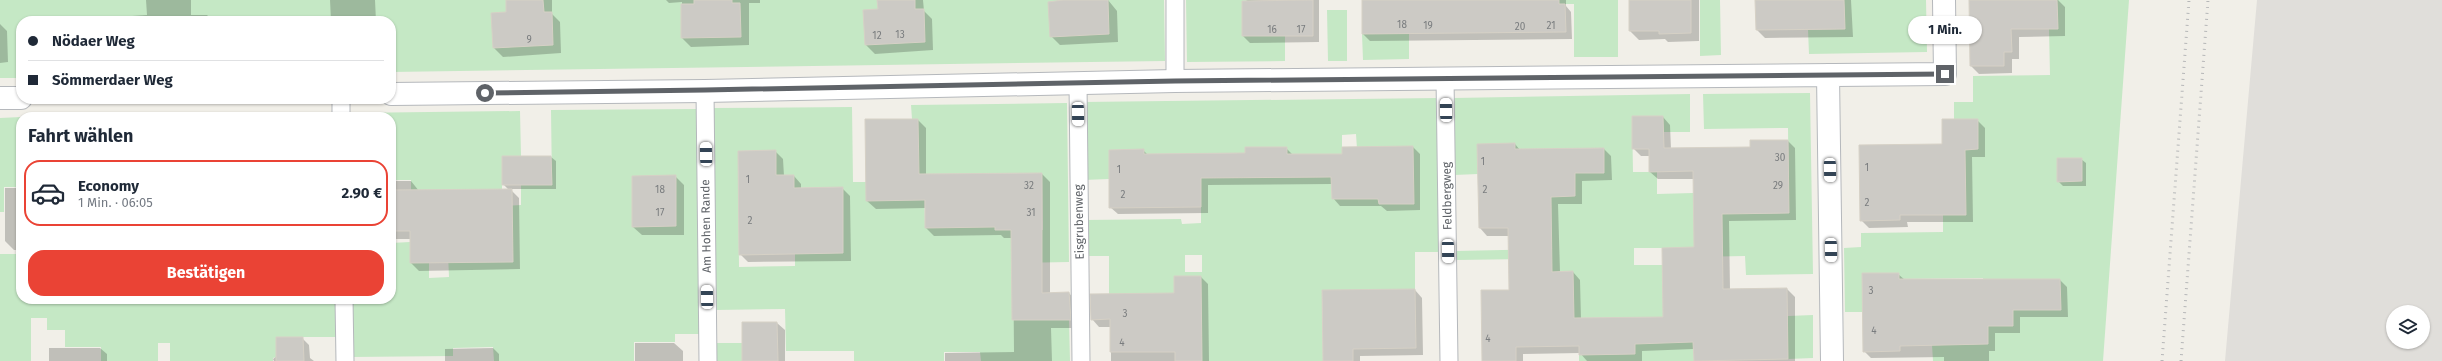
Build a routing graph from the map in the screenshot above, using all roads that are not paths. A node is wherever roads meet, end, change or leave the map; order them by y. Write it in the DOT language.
graph roads {
  1 [pos="1175,0"];
  2 [pos="1944,0"];
  3 [pos="1828,75"];
  4 [pos="1446,78"];
  5 [pos="1175,81"];
  6 [pos="1078,83"];
  7 [pos="705,90"];
  8 [pos="396,94"];
  9 [pos="0,98"];
  10 [pos="16,98"];
  11 [pos="344,304"];
  12 [pos="344,361"];
  13 [pos="708,361"];
  14 [pos="1081,361"];
  15 [pos="1449,361"];
  16 [pos="1832,361"];
  1 -- 5 [label="lane"];
  2 -- 3 [label="street"];
  3 -- 4 [label="street"];
  3 -- 16 [label="street"];
  4 -- 5 [label="street"];
  4 -- 15 [label="lane, Feldbergweg"];
  5 -- 6 [label="street"];
  6 -- 7 [label="street"];
  6 -- 14 [label="lane, Eisgrubenweg"];
  7 -- 8 [label="street"];
  7 -- 13 [label="lane, Am Hohen Rande"];
  9 -- 10 [label="street"];
  11 -- 12 [label="lane"];
}
